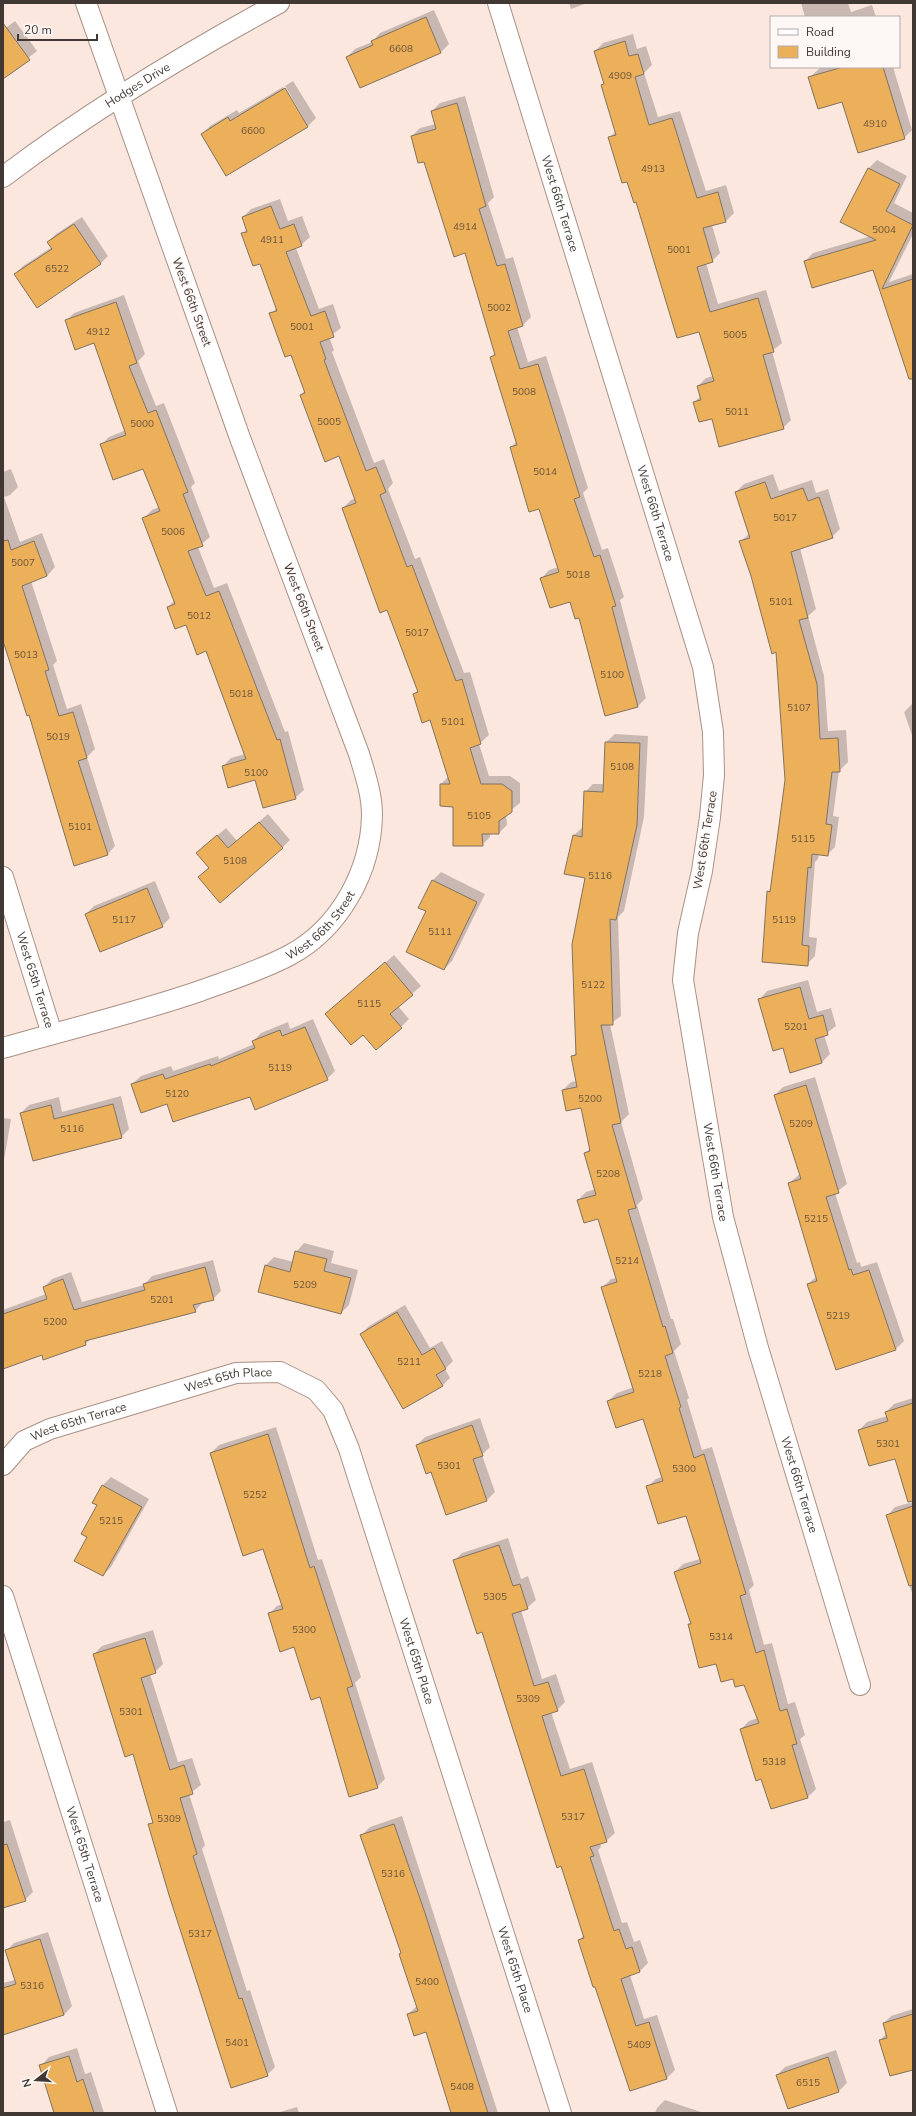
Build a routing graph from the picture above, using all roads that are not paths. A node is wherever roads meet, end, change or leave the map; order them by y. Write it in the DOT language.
graph roads {
  1 [pos="86,3"];
  2 [pos="279,3"];
  3 [pos="498,3"];
  4 [pos="118,96"];
  5 [pos="3,177"];
  6 [pos="3,877"];
  7 [pos="52,1034"];
  8 [pos="3,1048"];
  9 [pos="141,1401"];
  10 [pos="3,1465"];
  11 [pos="3,1596"];
  12 [pos="860,1685"];
  13 [pos="167,2113"];
  14 [pos="561,2113"];
  1 -- 4 [label="street, West 66th Street"];
  2 -- 4 [label="street, Hodges Drive"];
  3 -- 12 [label="street, West 66th Terrace"];
  4 -- 5 [label="street, Hodges Drive"];
  4 -- 7 [label="street, West 66th Street"];
  6 -- 7 [label="street, West 65th Terrace"];
  7 -- 8 [label="street, West 65th Terrace"];
  9 -- 10 [label="street, West 65th Terrace"];
  9 -- 14 [label="street, West 65th Place"];
  11 -- 13 [label="street, West 65th Terrace"];
}
